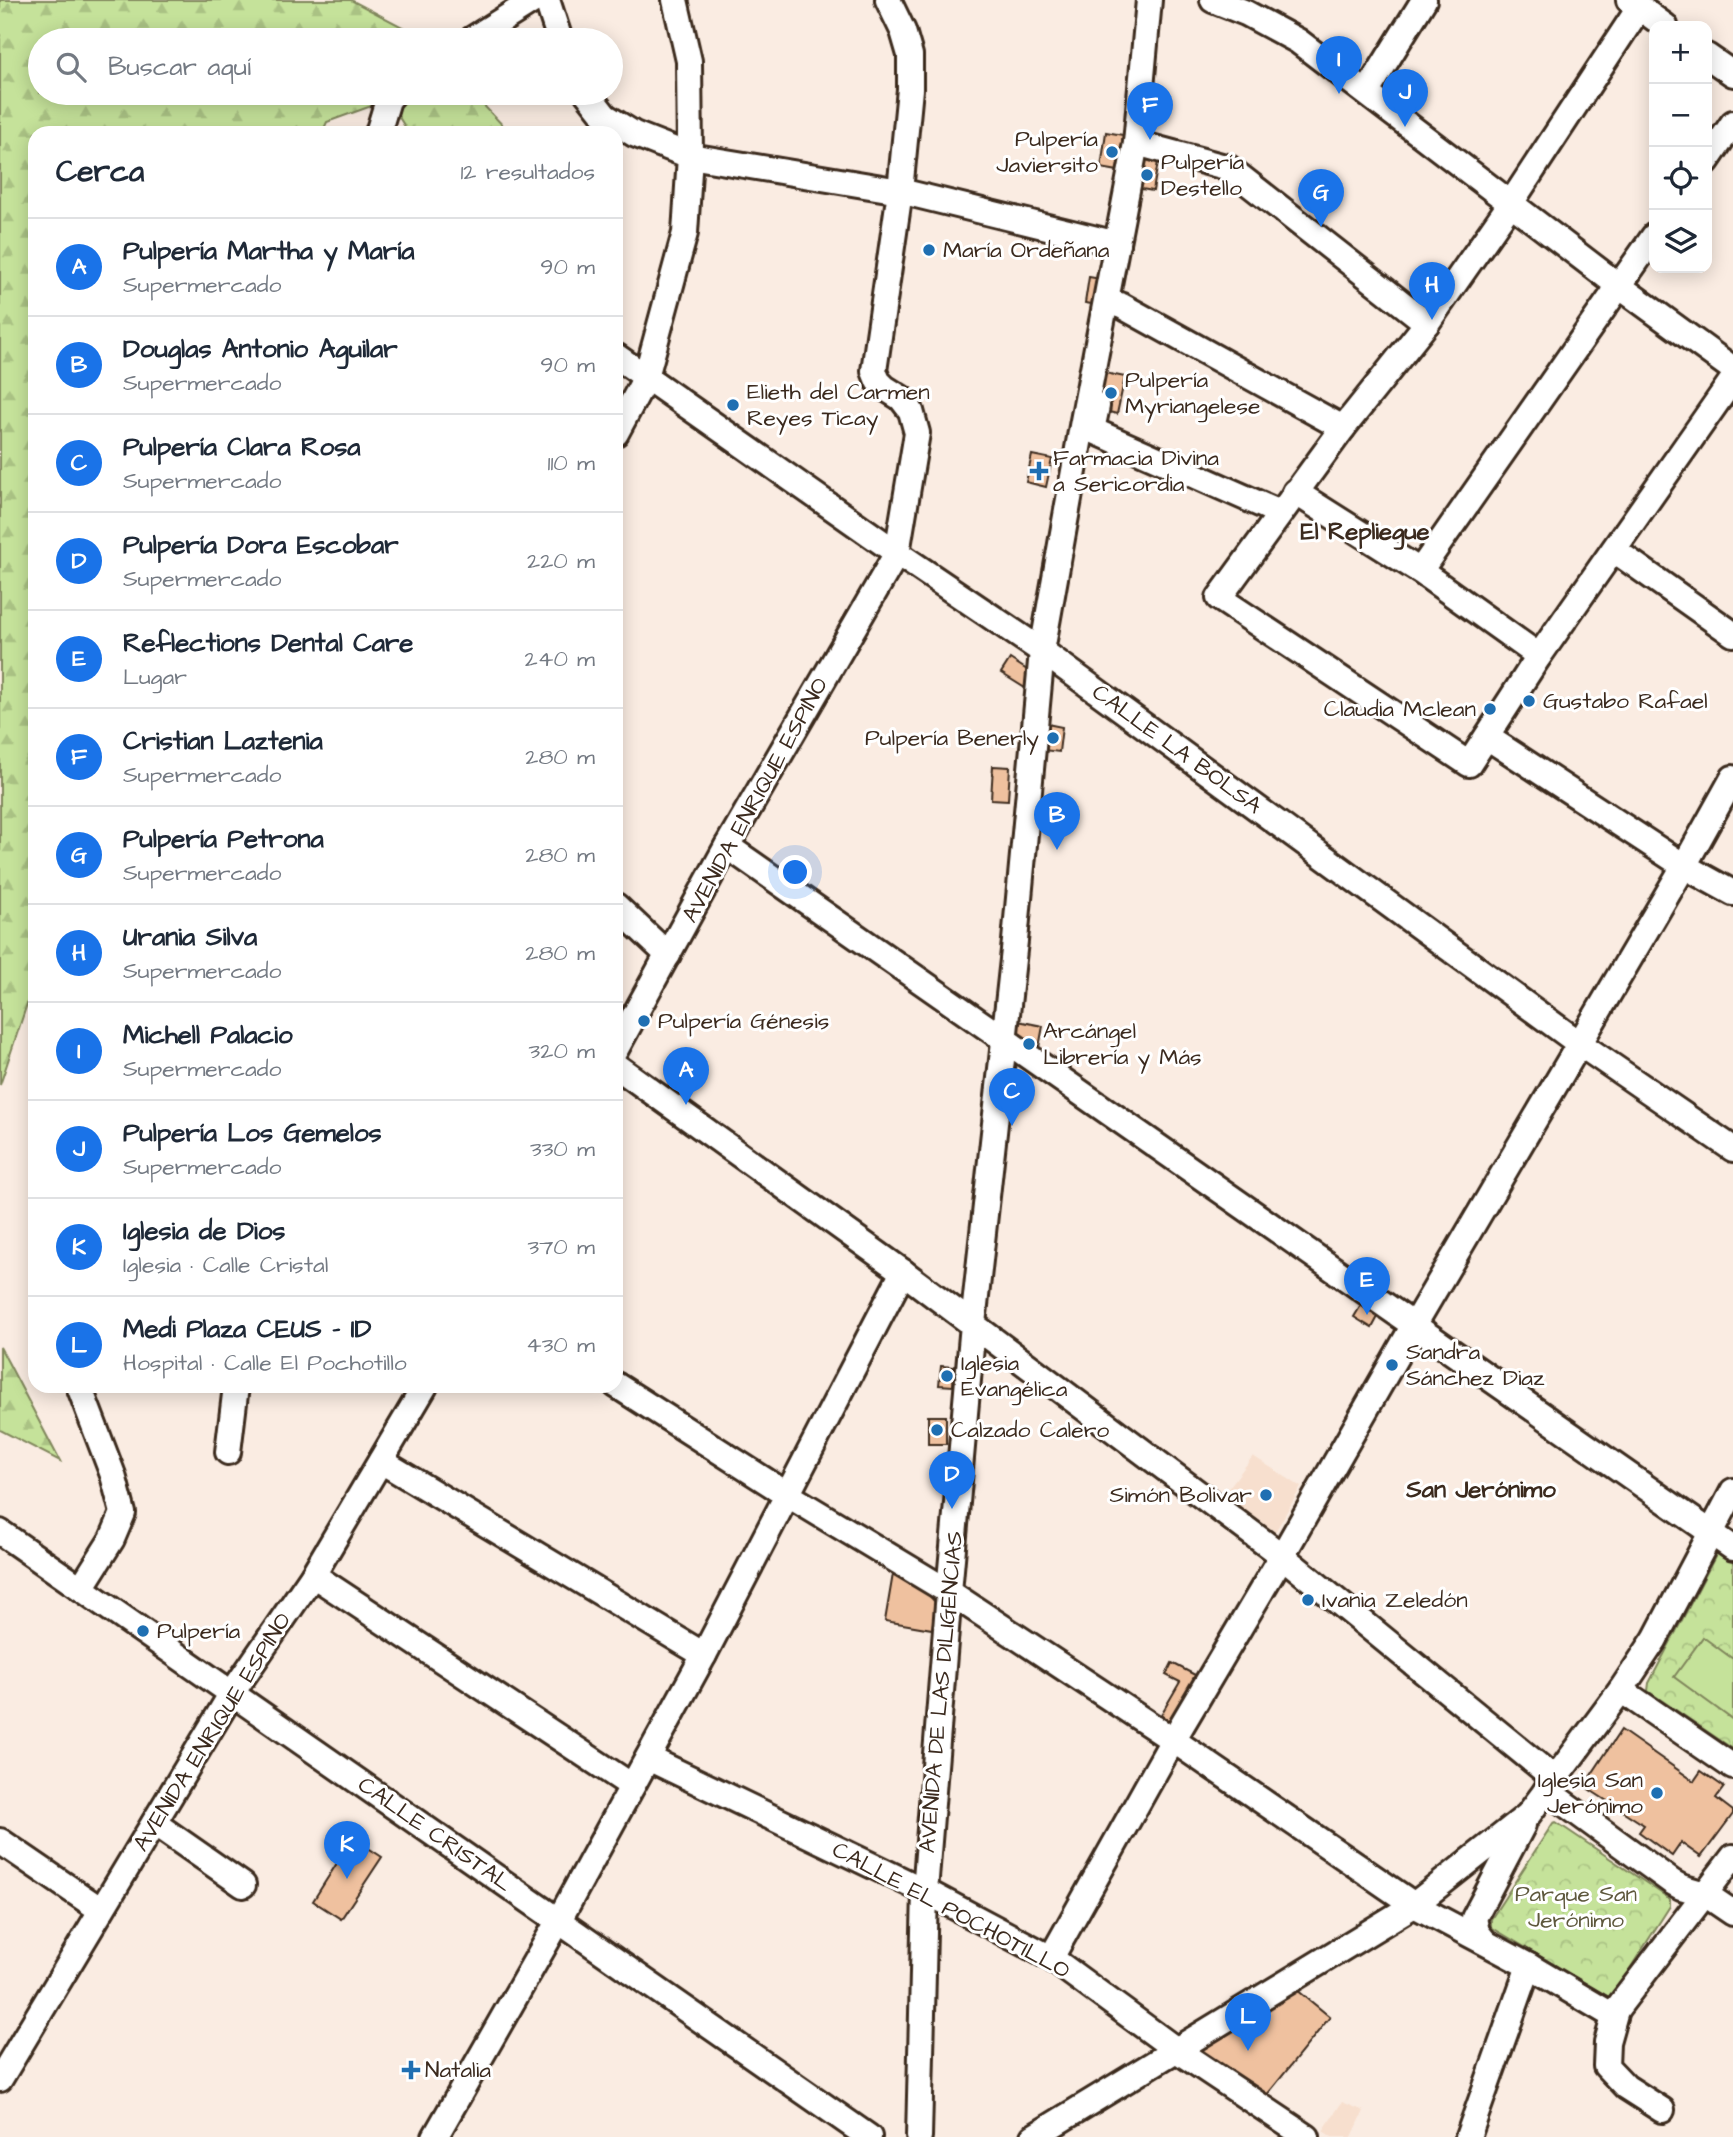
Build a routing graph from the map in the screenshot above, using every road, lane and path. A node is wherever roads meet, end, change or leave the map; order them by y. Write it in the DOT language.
graph roads {
  1 [pos="534,0"];
  2 [pos="547,0"];
  3 [pos="675,0"];
  4 [pos="888,0"];
  5 [pos="1149,0"];
  6 [pos="1213,0"];
  7 [pos="1424,0"];
  8 [pos="1634,4"];
  9 [pos="1658,21"];
  10 [pos="490,28"];
  11 [pos="556,28"];
  12 [pos="1712,59"];
  13 [pos="1733,74"];
  14 [pos="1367,92"];
  15 [pos="386,105"];
  16 [pos="596,105"];
  17 [pos="1733,123"];
  18 [pos="380,126"];
  19 [pos="621,126"];
  20 [pos="623,127"];
  21 [pos="1136,143"];
  22 [pos="1712,154"];
  23 [pos="690,156"];
  24 [pos="900,191"];
  25 [pos="1138,196"];
  26 [pos="1511,203"];
  27 [pos="1649,243"];
  28 [pos="1117,244"];
  29 [pos="1619,286"];
  30 [pos="1114,304"];
  31 [pos="1427,323"];
  32 [pos="1111,335"];
  33 [pos="623,361"];
  34 [pos="1733,369"];
  35 [pos="646,377"];
  36 [pos="1733,379"];
  37 [pos="623,420"];
  38 [pos="1343,428"];
  39 [pos="1295,492"];
  40 [pos="1280,513"];
  41 [pos="1614,550"];
  42 [pos="897,553"];
  43 [pos="1420,571"];
  44 [pos="1733,634"];
  45 [pos="1042,651"];
  46 [pos="1539,656"];
  47 [pos="1487,737"];
  48 [pos="1733,778"];
  49 [pos="727,846"];
  50 [pos="1684,866"];
  51 [pos="1733,893"];
  52 [pos="623,913"];
  53 [pos="668,955"];
  54 [pos="623,1036"];
  55 [pos="1003,1040"];
  56 [pos="1580,1044"];
  57 [pos="623,1071"];
  58 [pos="1733,1149"];
  59 [pos="903,1272"];
  60 [pos="973,1324"];
  61 [pos="1414,1325"];
  62 [pos="623,1389"];
  63 [pos="82,1393"];
  64 [pos="235,1393"];
  65 [pos="421,1393"];
  66 [pos="228,1451"];
  67 [pos="381,1461"];
  68 [pos="1733,1491"];
  69 [pos="788,1495"];
  70 [pos="0,1532"];
  71 [pos="1712,1533"];
  72 [pos="1733,1548"];
  73 [pos="1282,1556"];
  74 [pos="313,1575"];
  75 [pos="81,1588"];
  76 [pos="949,1592"];
  77 [pos="704,1655"];
  78 [pos="1621,1690"];
  79 [pos="232,1693"];
  80 [pos="1173,1740"];
  81 [pos="648,1758"];
  82 [pos="1733,1767"];
  83 [pos="1551,1784"];
  84 [pos="632,1786"];
  85 [pos="1528,1815"];
  86 [pos="154,1823"];
  87 [pos="0,1840"];
  88 [pos="1733,1857"];
  89 [pos="243,1885"];
  90 [pos="925,1891"];
  91 [pos="1705,1894"];
  92 [pos="1414,1905"];
  93 [pos="1478,1909"];
  94 [pos="102,1910"];
  95 [pos="1733,1913"];
  96 [pos="1440,1917"];
  97 [pos="559,1920"];
  98 [pos="1485,1942"];
  99 [pos="1051,1958"];
  100 [pos="1529,1966"];
  101 [pos="1616,2010"];
  102 [pos="1175,2049"];
  103 [pos="0,2079"];
  104 [pos="1662,2110"];
  105 [pos="435,2137"];
  106 [pos="869,2137"];
  107 [pos="919,2137"];
  108 [pos="1033,2137"];
  109 [pos="1307,2137"];
  110 [pos="1468,2137"];
  1 -- 10 [label="street"];
  2 -- 11 [label="street"];
  3 -- 23 [label="street"];
  4 -- 24 [label="street"];
  5 -- 21 [label="street, AVENIDA DE LAS DILIGENCIAS"];
  6 -- 14 [label="street"];
  7 -- 14 [label="street"];
  8 -- 9 [label="street"];
  8 -- 26 [label="street"];
  12 -- 13 [label="street"];
  14 -- 26 [label="street"];
  15 -- 18 [label="street"];
  16 -- 19 [label="street"];
  17 -- 22 [label="street"];
  20 -- 23 [label="street"];
  21 -- 28 [label="street, AVENIDA DE LAS DILIGENCIAS"];
  21 -- 31 [label="street"];
  23 -- 24 [label="street"];
  23 -- 35 [label="street"];
  24 -- 28 [label="street"];
  24 -- 42 [label="street"];
  25 -- 30 [label="street"];
  26 -- 29 [label="street"];
  26 -- 31 [label="street"];
  27 -- 29 [label="street"];
  28 -- 30 [label="street, AVENIDA DE LAS DILIGENCIAS"];
  29 -- 34 [label="street"];
  29 -- 43 [label="street"];
  30 -- 38 [label="street"];
  30 -- 45 [label="street, AVENIDA DE LAS DILIGENCIAS"];
  31 -- 38 [label="street"];
  32 -- 40 [label="street"];
  33 -- 35 [label="street, CALLE LA BOLSA"];
  35 -- 37 [label="street"];
  35 -- 42 [label="street, CALLE LA BOLSA"];
  36 -- 41 [label="street"];
  38 -- 39 [label="street"];
  39 -- 40 [label="street"];
  39 -- 43 [label="street"];
  40 -- 47 [label="street"];
  41 -- 44 [label="street"];
  41 -- 46 [label="street"];
  42 -- 45 [label="street, CALLE LA BOLSA"];
  42 -- 49 [label="street, AVENIDA ENRIQUE ESPINO"];
  43 -- 46 [label="street"];
  45 -- 55 [label="street, AVENIDA DE LAS DILIGENCIAS"];
  45 -- 56 [label="street, CALLE LA BOLSA"];
  46 -- 47 [label="street"];
  47 -- 50 [label="street"];
  48 -- 50 [label="street"];
  49 -- 53 [label="street, AVENIDA ENRIQUE ESPINO"];
  49 -- 55 [label="street"];
  50 -- 51 [label="street"];
  50 -- 56 [label="street"];
  52 -- 53 [label="street"];
  53 -- 54 [label="street, AVENIDA ENRIQUE ESPINO"];
  55 -- 60 [label="street, AVENIDA DE LAS DILIGENCIAS"];
  55 -- 61 [label="street"];
  56 -- 58 [label="street, CALLE LA BOLSA"];
  56 -- 61 [label="street"];
  57 -- 59 [label="street"];
  59 -- 60 [label="street"];
  59 -- 69 [label="street"];
  60 -- 73 [label="street"];
  60 -- 76 [label="street, AVENIDA DE LAS DILIGENCIAS"];
  61 -- 71 [label="street"];
  61 -- 73 [label="street"];
  62 -- 69 [label="street"];
  63 -- 75 [label="street"];
  64 -- 66 [label="street"];
  65 -- 67 [label="street, AVENIDA ENRIQUE ESPINO"];
  67 -- 74 [label="street, AVENIDA ENRIQUE ESPINO"];
  67 -- 77 [label="street"];
  68 -- 71 [label="street"];
  69 -- 76 [label="street"];
  69 -- 77 [label="street"];
  70 -- 75 [label="street, CALLE CRISTAL"];
  71 -- 72 [label="street"];
  71 -- 78 [label="street"];
  73 -- 80 [label="street"];
  73 -- 83 [label="street"];
  74 -- 79 [label="street, AVENIDA ENRIQUE ESPINO"];
  74 -- 84 [label="street"];
  75 -- 79 [label="street, CALLE CRISTAL"];
  76 -- 80 [label="street"];
  76 -- 90 [label="street, AVENIDA DE LAS DILIGENCIAS"];
  77 -- 81 [label="street"];
  78 -- 82 [label="street"];
  78 -- 83 [label="street"];
  79 -- 86 [label="street, AVENIDA ENRIQUE ESPINO"];
  79 -- 97 [label="street, CALLE CRISTAL"];
  80 -- 92 [label="street"];
  80 -- 99 [label="street"];
  81 -- 84 [label="street"];
  81 -- 90 [label="street, CALLE EL POCHOTILLO"];
  83 -- 85 [label="street"];
  83 -- 91 [label="street"];
  84 -- 97 [label="street"];
  85 -- 92 [label="street"];
  85 -- 93 [label="street"];
  86 -- 89 [label="street"];
  86 -- 94 [label="street, AVENIDA ENRIQUE ESPINO"];
  87 -- 94 [label="street"];
  88 -- 91 [label="street"];
  90 -- 99 [label="street, CALLE EL POCHOTILLO"];
  90 -- 107 [label="street, AVENIDA DE LAS DILIGENCIAS"];
  91 -- 95 [label="street"];
  91 -- 101 [label="street"];
  92 -- 96 [label="street"];
  92 -- 102 [label="street"];
  93 -- 96 [label="street"];
  93 -- 98 [label="street"];
  94 -- 103 [label="street, AVENIDA ENRIQUE ESPINO"];
  96 -- 98 [label="street"];
  97 -- 105 [label="street"];
  97 -- 106 [label="street, CALLE CRISTAL"];
  98 -- 100 [label="street"];
  99 -- 102 [label="street, CALLE EL POCHOTILLO"];
  100 -- 101 [label="street"];
  100 -- 110 [label="street"];
  101 -- 104 [label="street"];
  102 -- 108 [label="street"];
  102 -- 109 [label="street, CALLE EL POCHOTILLO"];
}
